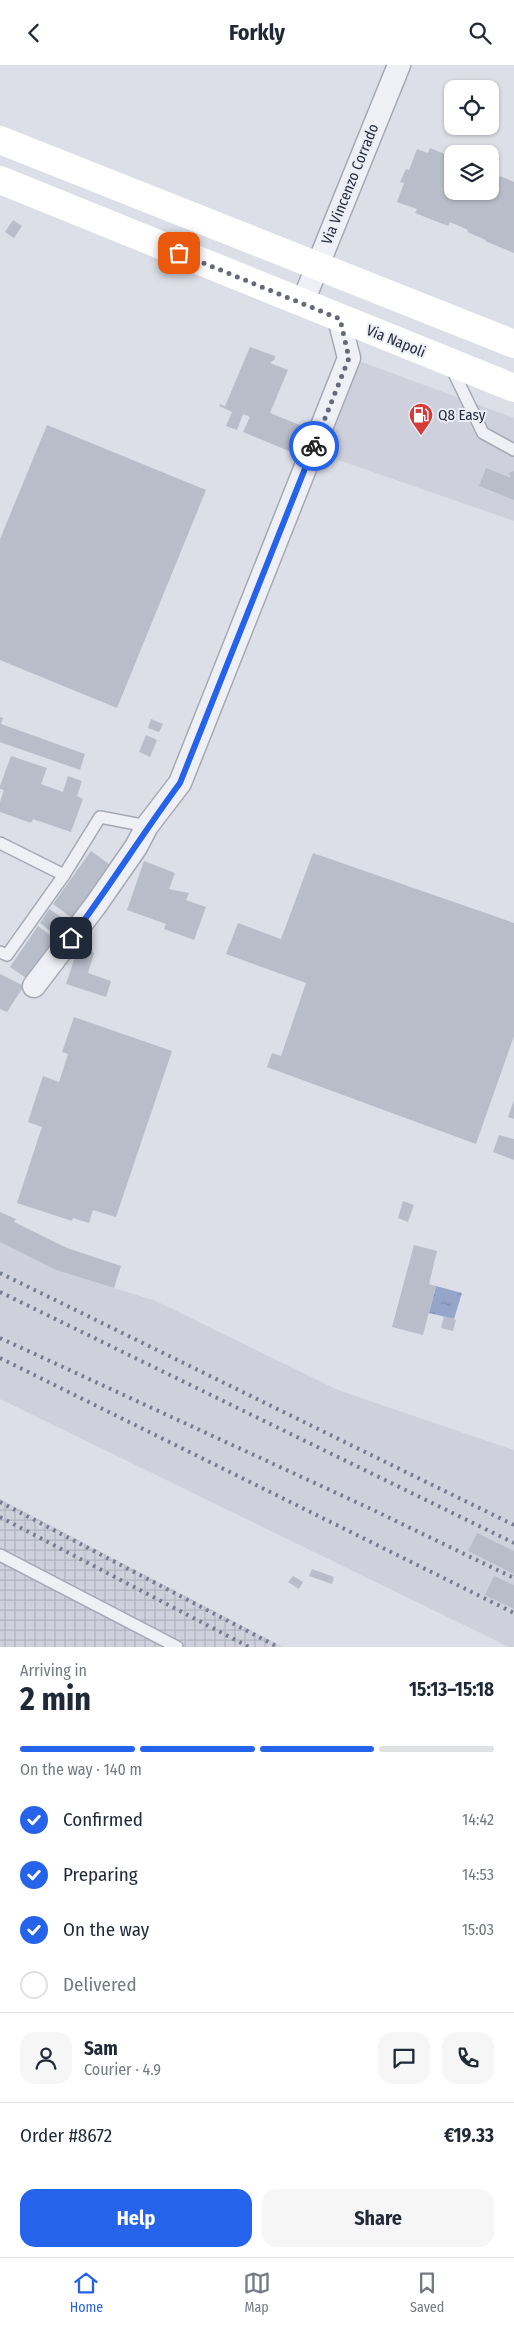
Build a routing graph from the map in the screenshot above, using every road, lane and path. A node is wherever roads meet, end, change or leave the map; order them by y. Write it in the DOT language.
graph roads {
  1 [pos="399,65"];
  2 [pos="0,140"];
  3 [pos="1,184"];
  4 [pos="318,265"];
  5 [pos="302,304"];
  6 [pos="340,319"];
  7 [pos="514,344"];
  8 [pos="450,363"];
  9 [pos="514,388"];
  10 [pos="514,450"];
  11 [pos="147,826"];
  12 [pos="0,843"];
  13 [pos="64,875"];
  14 [pos="0,952"];
  15 [pos="34,985"];
  16 [pos="0,1555"];
  17 [pos="177,1647"];
  1 -- 4 [label="street, Via Vincenzo Corrado"];
  2 -- 4 [label="main road"];
  3 -- 5 [label="main road, Via Napoli"];
  4 -- 5 [label="street, Via Vincenzo Corrado"];
  4 -- 7 [label="main road"];
  5 -- 6 [label="main road, Via Napoli"];
  6 -- 8 [label="main road, Via Napoli"];
  6 -- 11 [label="street"];
  8 -- 9 [label="main road, Via Napoli"];
  8 -- 10 [label="lane"];
  11 -- 13 [label="lane"];
  11 -- 15 [label="street"];
  12 -- 13 [label="lane"];
  13 -- 14 [label="lane"];
  16 -- 17 [label="lane"];
}
